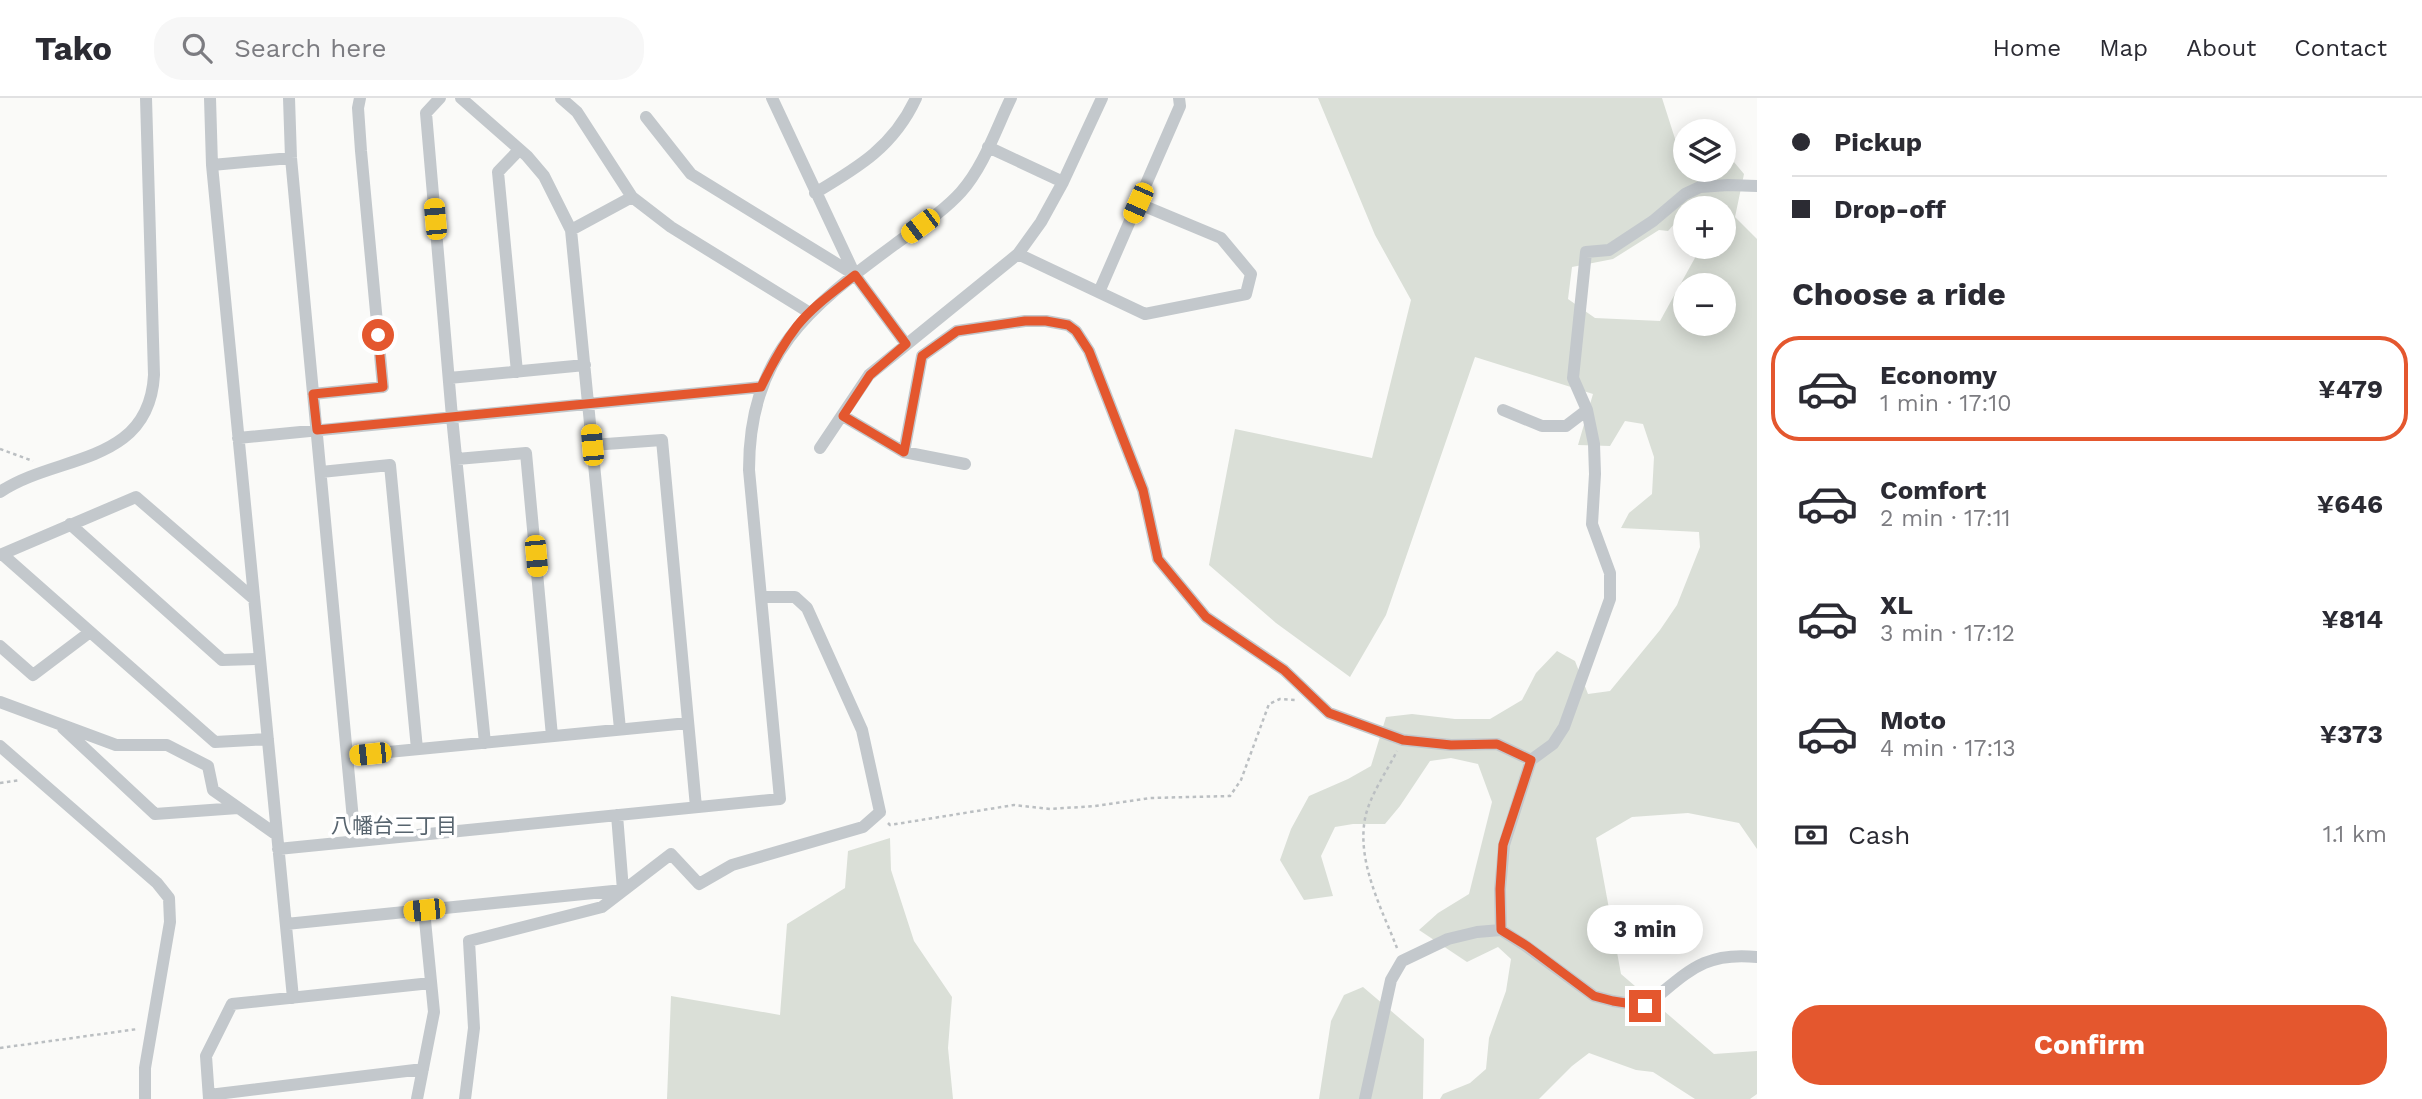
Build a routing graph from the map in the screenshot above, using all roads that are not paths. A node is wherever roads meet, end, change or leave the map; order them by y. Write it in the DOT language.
graph roads {
  1 [pos="146,98"];
  2 [pos="210,98"];
  3 [pos="289,98"];
  4 [pos="360,98"];
  5 [pos="440,98"];
  6 [pos="461,98"];
  7 [pos="561,98"];
  8 [pos="772,98"];
  9 [pos="916,98"];
  10 [pos="1011,98"];
  11 [pos="1102,98"];
  12 [pos="1179,98"];
  13 [pos="646,117"];
  14 [pos="988,147"];
  15 [pos="519,150"];
  16 [pos="292,158"];
  17 [pos="212,165"];
  18 [pos="1063,182"];
  19 [pos="1757,186"];
  20 [pos="816,193"];
  21 [pos="632,197"];
  22 [pos="1138,203"];
  23 [pos="571,230"];
  24 [pos="1018,254"];
  25 [pos="855,275"];
  26 [pos="1099,292"];
  27 [pos="810,313"];
  28 [pos="906,344"];
  29 [pos="584,365"];
  30 [pos="517,372"];
  31 [pos="449,378"];
  32 [pos="761,387"];
  33 [pos="313,394"];
  34 [pos="588,402"];
  35 [pos="1503,410"];
  36 [pos="1587,410"];
  37 [pos="843,416"];
  38 [pos="452,417"];
  39 [pos="317,430"];
  40 [pos="239,438"];
  41 [pos="592,445"];
  42 [pos="820,448"];
  43 [pos="904,452"];
  44 [pos="457,459"];
  45 [pos="965,464"];
  46 [pos="321,472"];
  47 [pos="0,492"];
  48 [pos="70,524"];
  49 [pos="1,554"];
  50 [pos="761,597"];
  51 [pos="254,599"];
  52 [pos="90,632"];
  53 [pos="0,646"];
  54 [pos="260,659"];
  55 [pos="0,702"];
  56 [pos="57,723"];
  57 [pos="688,723"];
  58 [pos="620,729"];
  59 [pos="552,736"];
  60 [pos="268,739"];
  61 [pos="485,743"];
  62 [pos="0,746"];
  63 [pos="417,750"];
  64 [pos="347,756"];
  65 [pos="1531,760"];
  66 [pos="696,807"];
  67 [pos="239,808"];
  68 [pos="617,815"];
  69 [pos="355,841"];
  70 [pos="278,842"];
  71 [pos="623,890"];
  72 [pos="424,910"];
  73 [pos="286,923"];
  74 [pos="1501,930"];
  75 [pos="1757,957"];
  76 [pos="431,984"];
  77 [pos="293,998"];
  78 [pos="423,1069"];
  79 [pos="209,1097"];
  80 [pos="145,1099"];
  81 [pos="417,1099"];
  82 [pos="465,1099"];
  83 [pos="1365,1099"];
  1 -- 47 [label="street"];
  2 -- 17 [label="street"];
  3 -- 16 [label="street"];
  4 -- 33 [label="street"];
  5 -- 31 [label="street"];
  6 -- 15 [label="street"];
  7 -- 21 [label="street"];
  8 -- 20 [label="street"];
  9 -- 20 [label="street"];
  10 -- 14 [label="street"];
  11 -- 18 [label="street"];
  12 -- 22 [label="street"];
  13 -- 25 [label="street"];
  14 -- 18 [label="street"];
  14 -- 25 [label="street"];
  15 -- 23 [label="street"];
  15 -- 30 [label="street"];
  16 -- 17 [label="street"];
  16 -- 33 [label="street"];
  17 -- 40 [label="street"];
  18 -- 24 [label="street"];
  19 -- 36 [label="street"];
  20 -- 25 [label="street"];
  21 -- 23 [label="street"];
  21 -- 27 [label="street"];
  22 -- 26 [label="street"];
  22 -- 26 [label="street"];
  23 -- 29 [label="street"];
  24 -- 26 [label="street"];
  24 -- 28 [label="street"];
  25 -- 27 [label="street"];
  25 -- 28 [label="street"];
  27 -- 32 [label="street"];
  28 -- 37 [label="street"];
  29 -- 30 [label="street"];
  29 -- 34 [label="street"];
  30 -- 31 [label="street"];
  31 -- 38 [label="street"];
  32 -- 34 [label="street"];
  32 -- 50 [label="street"];
  33 -- 39 [label="street"];
  34 -- 38 [label="street"];
  34 -- 41 [label="street"];
  35 -- 36 [label="street"];
  36 -- 65 [label="street"];
  37 -- 42 [label="street"];
  37 -- 43 [label="street"];
  38 -- 39 [label="street"];
  38 -- 44 [label="street"];
  39 -- 40 [label="street"];
  39 -- 46 [label="street"];
  40 -- 51 [label="street"];
  41 -- 57 [label="street"];
  41 -- 58 [label="street"];
  43 -- 45 [label="street"];
  43 -- 65 [label="street"];
  44 -- 59 [label="street"];
  44 -- 61 [label="street"];
  46 -- 63 [label="street"];
  46 -- 64 [label="street"];
  48 -- 49 [label="street"];
  48 -- 51 [label="street"];
  48 -- 54 [label="street"];
  49 -- 52 [label="street"];
  50 -- 66 [label="street"];
  50 -- 71 [label="street"];
  51 -- 54 [label="street"];
  52 -- 53 [label="street"];
  52 -- 60 [label="street"];
  54 -- 60 [label="street"];
  55 -- 56 [label="street"];
  56 -- 67 [label="street"];
  56 -- 67 [label="street"];
  57 -- 58 [label="street"];
  57 -- 66 [label="street"];
  58 -- 59 [label="street"];
  59 -- 61 [label="street"];
  60 -- 70 [label="street"];
  61 -- 63 [label="street"];
  62 -- 80 [label="street"];
  63 -- 64 [label="street"];
  64 -- 69 [label="street"];
  65 -- 74 [label="street"];
  66 -- 68 [label="street"];
  67 -- 70 [label="street"];
  68 -- 69 [label="street"];
  68 -- 71 [label="street"];
  69 -- 70 [label="street"];
  70 -- 73 [label="street"];
  71 -- 72 [label="street"];
  71 -- 82 [label="street"];
  72 -- 73 [label="street"];
  72 -- 76 [label="street"];
  73 -- 77 [label="street"];
  74 -- 75 [label="street"];
  74 -- 83 [label="street"];
  76 -- 77 [label="street"];
  76 -- 78 [label="street"];
  77 -- 79 [label="street"];
  78 -- 79 [label="street"];
  78 -- 81 [label="street"];
}
